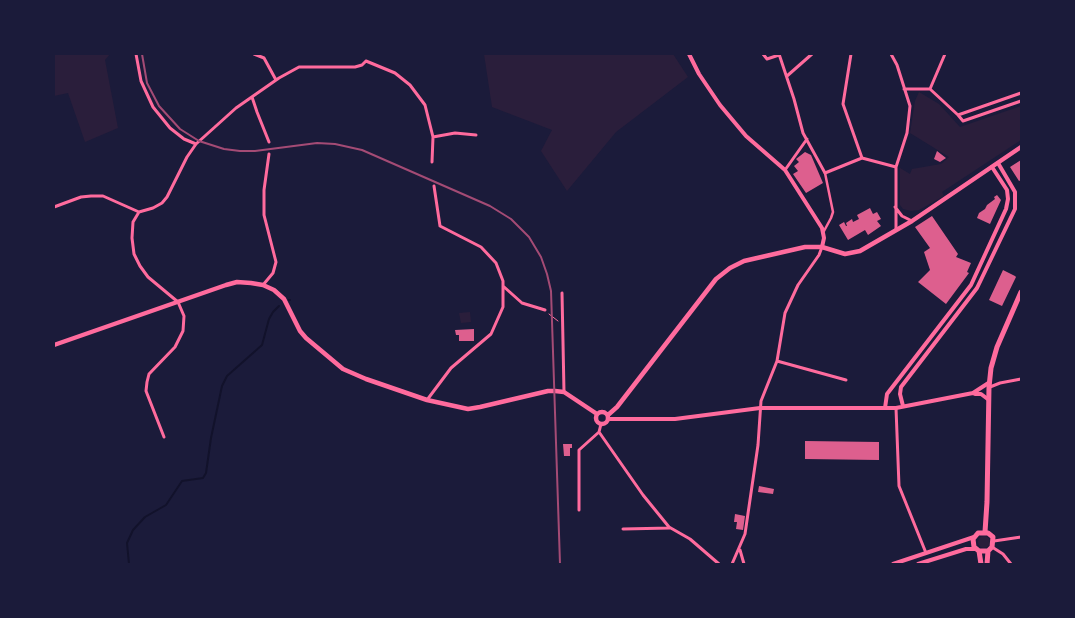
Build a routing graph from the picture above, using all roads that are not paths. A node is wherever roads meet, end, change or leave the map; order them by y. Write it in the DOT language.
graph roads {
  1 [pos="136,54"];
  2 [pos="254,54"];
  3 [pos="367,54"];
  4 [pos="689,54"];
  5 [pos="763,54"];
  6 [pos="812,54"];
  7 [pos="851,54"];
  8 [pos="891,54"];
  9 [pos="945,54"];
  10 [pos="779,55"];
  11 [pos="366,61"];
  12 [pos="787,76"];
  13 [pos="276,80"];
  14 [pos="904,89"];
  15 [pos="930,89"];
  16 [pos="1021,92"];
  17 [pos="252,97"];
  18 [pos="1021,100"];
  19 [pos="985,105"];
  20 [pos="988,113"];
  21 [pos="958,115"];
  22 [pos="476,135"];
  23 [pos="433,137"];
  24 [pos="807,140"];
  25 [pos="269,142"];
  26 [pos="196,144"];
  27 [pos="1021,147"];
  28 [pos="269,154"];
  29 [pos="862,158"];
  30 [pos="432,162"];
  31 [pos="998,162"];
  32 [pos="896,167"];
  33 [pos="992,167"];
  34 [pos="785,170"];
  35 [pos="825,174"];
  36 [pos="434,186"];
  37 [pos="895,206"];
  38 [pos="54,207"];
  39 [pos="139,212"];
  40 [pos="912,221"];
  41 [pos="896,232"];
  42 [pos="823,233"];
  43 [pos="822,247"];
  44 [pos="263,285"];
  45 [pos="503,286"];
  46 [pos="1021,292"];
  47 [pos="562,293"];
  48 [pos="178,302"];
  49 [pos="545,310"];
  50 [pos="54,345"];
  51 [pos="776,361"];
  52 [pos="1021,379"];
  53 [pos="846,380"];
  54 [pos="989,385"];
  55 [pos="564,392"];
  56 [pos="973,393"];
  57 [pos="427,400"];
  58 [pos="989,400"];
  59 [pos="904,406"];
  60 [pos="760,408"];
  61 [pos="885,408"];
  62 [pos="896,408"];
  63 [pos="597,414"];
  64 [pos="608,417"];
  65 [pos="601,424"];
  66 [pos="600,432"];
  67 [pos="164,437"];
  68 [pos="579,510"];
  69 [pos="670,528"];
  70 [pos="623,529"];
  71 [pos="984,532"];
  72 [pos="976,535"];
  73 [pos="1021,537"];
  74 [pos="993,544"];
  75 [pos="739,549"];
  76 [pos="978,550"];
  77 [pos="988,551"];
  78 [pos="926,553"];
  79 [pos="719,564"];
  80 [pos="732,564"];
  81 [pos="744,564"];
  82 [pos="893,564"];
  83 [pos="918,564"];
  84 [pos="981,564"];
  85 [pos="987,564"];
  86 [pos="1011,564"];
  1 -- 26 [label="street"];
  2 -- 13 [label="street"];
  3 -- 11 [label="street"];
  4 -- 34 [label="street"];
  5 -- 10 [label="street"];
  6 -- 12 [label="street"];
  7 -- 29 [label="street"];
  8 -- 14 [label="street"];
  9 -- 15 [label="street"];
  10 -- 12 [label="street"];
  11 -- 13 [label="street"];
  11 -- 23 [label="street"];
  12 -- 24 [label="street"];
  13 -- 17 [label="street"];
  14 -- 15 [label="street"];
  14 -- 32 [label="street"];
  15 -- 21 [label="street"];
  16 -- 19 [label="street"];
  17 -- 25 [label="street"];
  17 -- 26 [label="street"];
  18 -- 20 [label="street"];
  19 -- 20 [label="street"];
  19 -- 21 [label="street"];
  20 -- 21 [label="street"];
  22 -- 23 [label="street"];
  23 -- 30 [label="street"];
  24 -- 34 [label="street"];
  24 -- 35 [label="street"];
  26 -- 39 [label="street"];
  27 -- 31 [label="main road"];
  28 -- 44 [label="street"];
  29 -- 32 [label="street"];
  29 -- 35 [label="street"];
  31 -- 33 [label="main road"];
  31 -- 59 [label="street"];
  32 -- 37 [label="street"];
  33 -- 40 [label="main road"];
  33 -- 61 [label="street"];
  34 -- 42 [label="street"];
  35 -- 42 [label="street"];
  36 -- 45 [label="street"];
  37 -- 40 [label="street"];
  37 -- 41 [label="street"];
  38 -- 39 [label="street"];
  39 -- 48 [label="street"];
  40 -- 41 [label="main road"];
  41 -- 43 [label="main road"];
  42 -- 43 [label="street"];
  43 -- 51 [label="street"];
  43 -- 64 [label="main road"];
  44 -- 48 [label="main road"];
  44 -- 57 [label="main road"];
  45 -- 49 [label="street"];
  45 -- 57 [label="street"];
  46 -- 54 [label="main road"];
  47 -- 55 [label="street"];
  48 -- 50 [label="main road"];
  48 -- 67 [label="street"];
  51 -- 53 [label="street"];
  51 -- 60 [label="street"];
  52 -- 54 [label="street"];
  54 -- 56 [label="street"];
  54 -- 58 [label="main road"];
  55 -- 57 [label="main road"];
  55 -- 63 [label="main road"];
  56 -- 58 [label="street"];
  56 -- 59 [label="street"];
  58 -- 71 [label="main road"];
  59 -- 62 [label="street"];
  60 -- 61 [label="street"];
  60 -- 64 [label="street"];
  60 -- 75 [label="street"];
  61 -- 62 [label="street"];
  62 -- 78 [label="street"];
  63 -- 64 [label="main road"];
  63 -- 65 [label="main road"];
  64 -- 65 [label="main road"];
  65 -- 66 [label="street"];
  66 -- 68 [label="street"];
  66 -- 69 [label="street"];
  69 -- 70 [label="street"];
  69 -- 79 [label="street"];
  71 -- 72 [label="main road"];
  71 -- 74 [label="main road"];
  72 -- 76 [label="main road"];
  72 -- 78 [label="street"];
  73 -- 74 [label="street"];
  74 -- 77 [label="main road"];
  74 -- 86 [label="street"];
  75 -- 80 [label="street"];
  75 -- 81 [label="street"];
  76 -- 77 [label="main road"];
  76 -- 83 [label="street"];
  76 -- 84 [label="main road"];
  77 -- 85 [label="main road"];
  78 -- 82 [label="street"];
}
